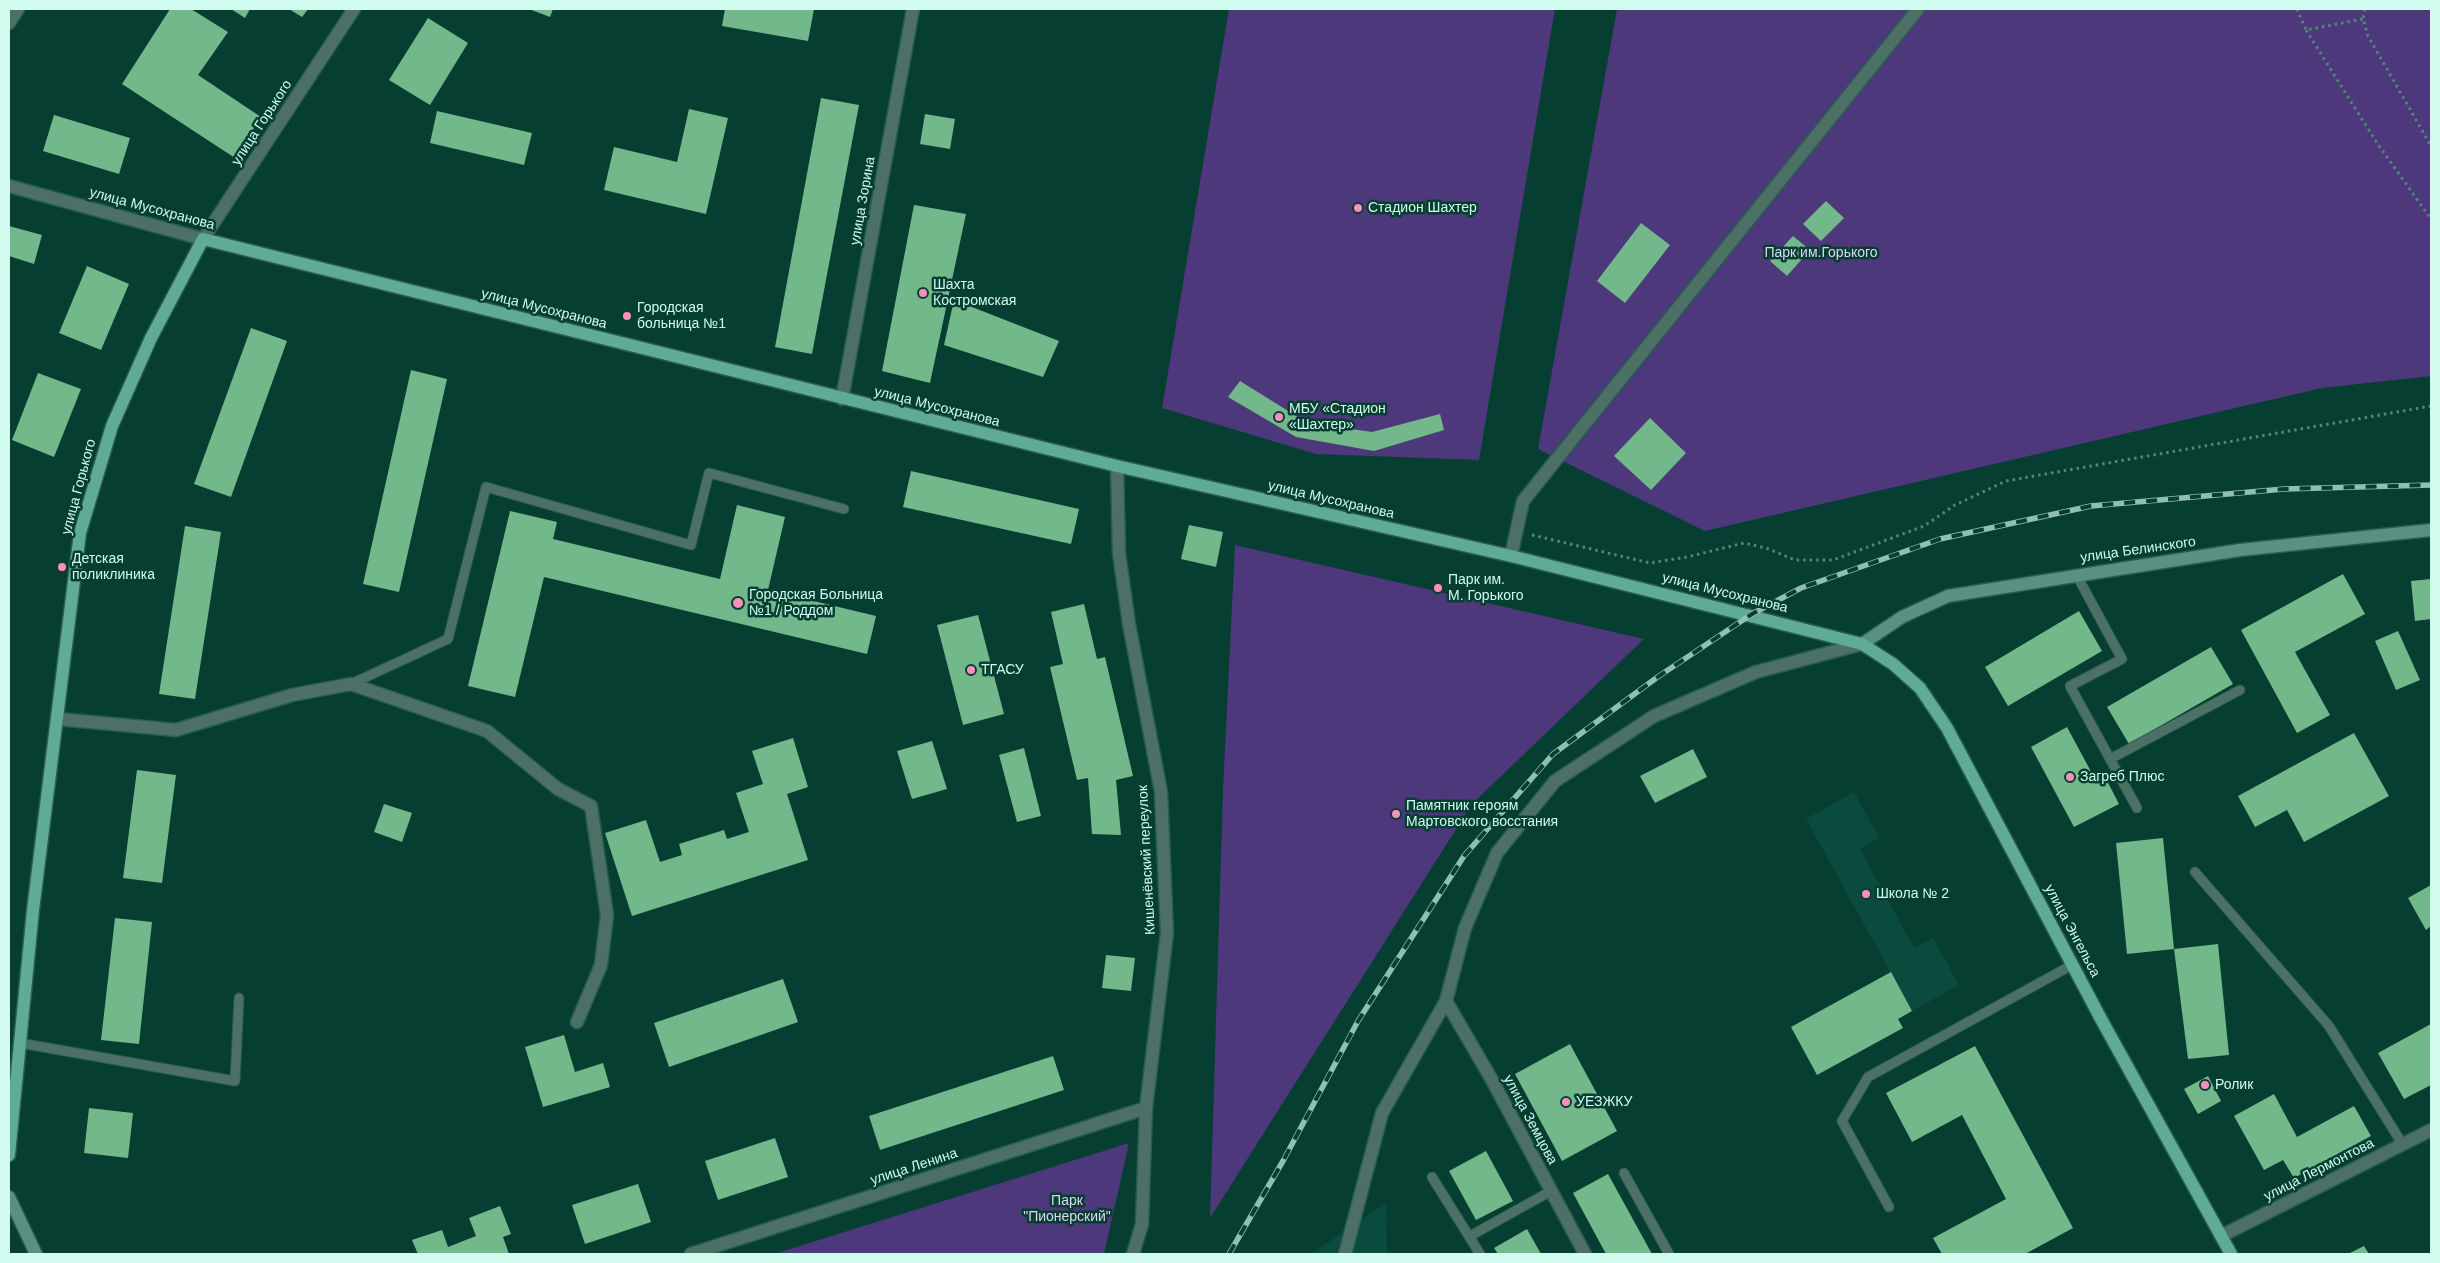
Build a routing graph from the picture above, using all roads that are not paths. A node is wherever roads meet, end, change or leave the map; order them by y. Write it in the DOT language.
graph roads {
  1 [pos="18,9"];
  2 [pos="354,9"];
  3 [pos="913,9"];
  4 [pos="1918,9"];
  5 [pos="9,23"];
  6 [pos="9,186"];
  7 [pos="203,239"];
  8 [pos="842,399"];
  9 [pos="1117,466"];
  10 [pos="844,509"];
  11 [pos="2431,530"];
  12 [pos="1510,556"];
  13 [pos="2076,574"];
  14 [pos="1862,644"];
  15 [pos="351,684"];
  16 [pos="2240,690"];
  17 [pos="58,719"];
  18 [pos="2110,759"];
  19 [pos="2137,808"];
  20 [pos="2195,872"];
  21 [pos="2072,965"];
  22 [pos="239,998"];
  23 [pos="1446,1001"];
  24 [pos="577,1022"];
  25 [pos="20,1043"];
  26 [pos="1146,1108"];
  27 [pos="2431,1130"];
  28 [pos="2403,1145"];
  29 [pos="9,1155"];
  30 [pos="1624,1173"];
  31 [pos="1432,1178"];
  32 [pos="1551,1191"];
  33 [pos="9,1196"];
  34 [pos="1889,1207"];
  35 [pos="1470,1236"];
  36 [pos="2221,1236"];
  37 [pos="36,1254"];
  38 [pos="691,1254"];
  39 [pos="1133,1254"];
  40 [pos="1345,1254"];
  41 [pos="1480,1254"];
  42 [pos="1585,1254"];
  43 [pos="1668,1254"];
  44 [pos="2231,1254"];
  1 -- 5 [label="street"];
  2 -- 7 [label="street, улица Горького"];
  3 -- 8 [label="street, улица Зорина"];
  4 -- 12 [label="street"];
  6 -- 7 [label="street, улица Мусохранова"];
  7 -- 8 [label="main road, улица Мусохранова"];
  7 -- 17 [label="main road, улица Горького"];
  8 -- 9 [label="main road, улица Мусохранова"];
  9 -- 12 [label="main road, улица Мусохранова"];
  9 -- 26 [label="street, Кишенёвский переулок"];
  10 -- 15 [label="lane"];
  11 -- 13 [label="street, улица Белинского"];
  12 -- 14 [label="main road, улица Мусохранова"];
  13 -- 14 [label="street, улица Белинского"];
  13 -- 18 [label="lane"];
  14 -- 21 [label="main road, улица Энгельса"];
  14 -- 23 [label="street"];
  15 -- 17 [label="street"];
  15 -- 24 [label="street"];
  16 -- 18 [label="lane"];
  17 -- 25 [label="main road, улица Горького"];
  18 -- 19 [label="lane"];
  20 -- 28 [label="lane"];
  21 -- 34 [label="lane"];
  21 -- 36 [label="main road, улица Энгельса"];
  22 -- 25 [label="lane"];
  23 -- 32 [label="street, улица Земцова"];
  23 -- 40 [label="street"];
  25 -- 29 [label="main road, улица Горького"];
  26 -- 38 [label="street, улица Ленина"];
  26 -- 39 [label="street, Кишенёвский переулок"];
  27 -- 28 [label="street, улица Лермонтова"];
  28 -- 36 [label="street, улица Лермонтова"];
  30 -- 43 [label="lane"];
  31 -- 35 [label="lane"];
  32 -- 35 [label="lane"];
  32 -- 42 [label="street, улица Земцова"];
  33 -- 37 [label="street"];
  35 -- 41 [label="lane"];
  36 -- 44 [label="main road, улица Энгельса"];
}
